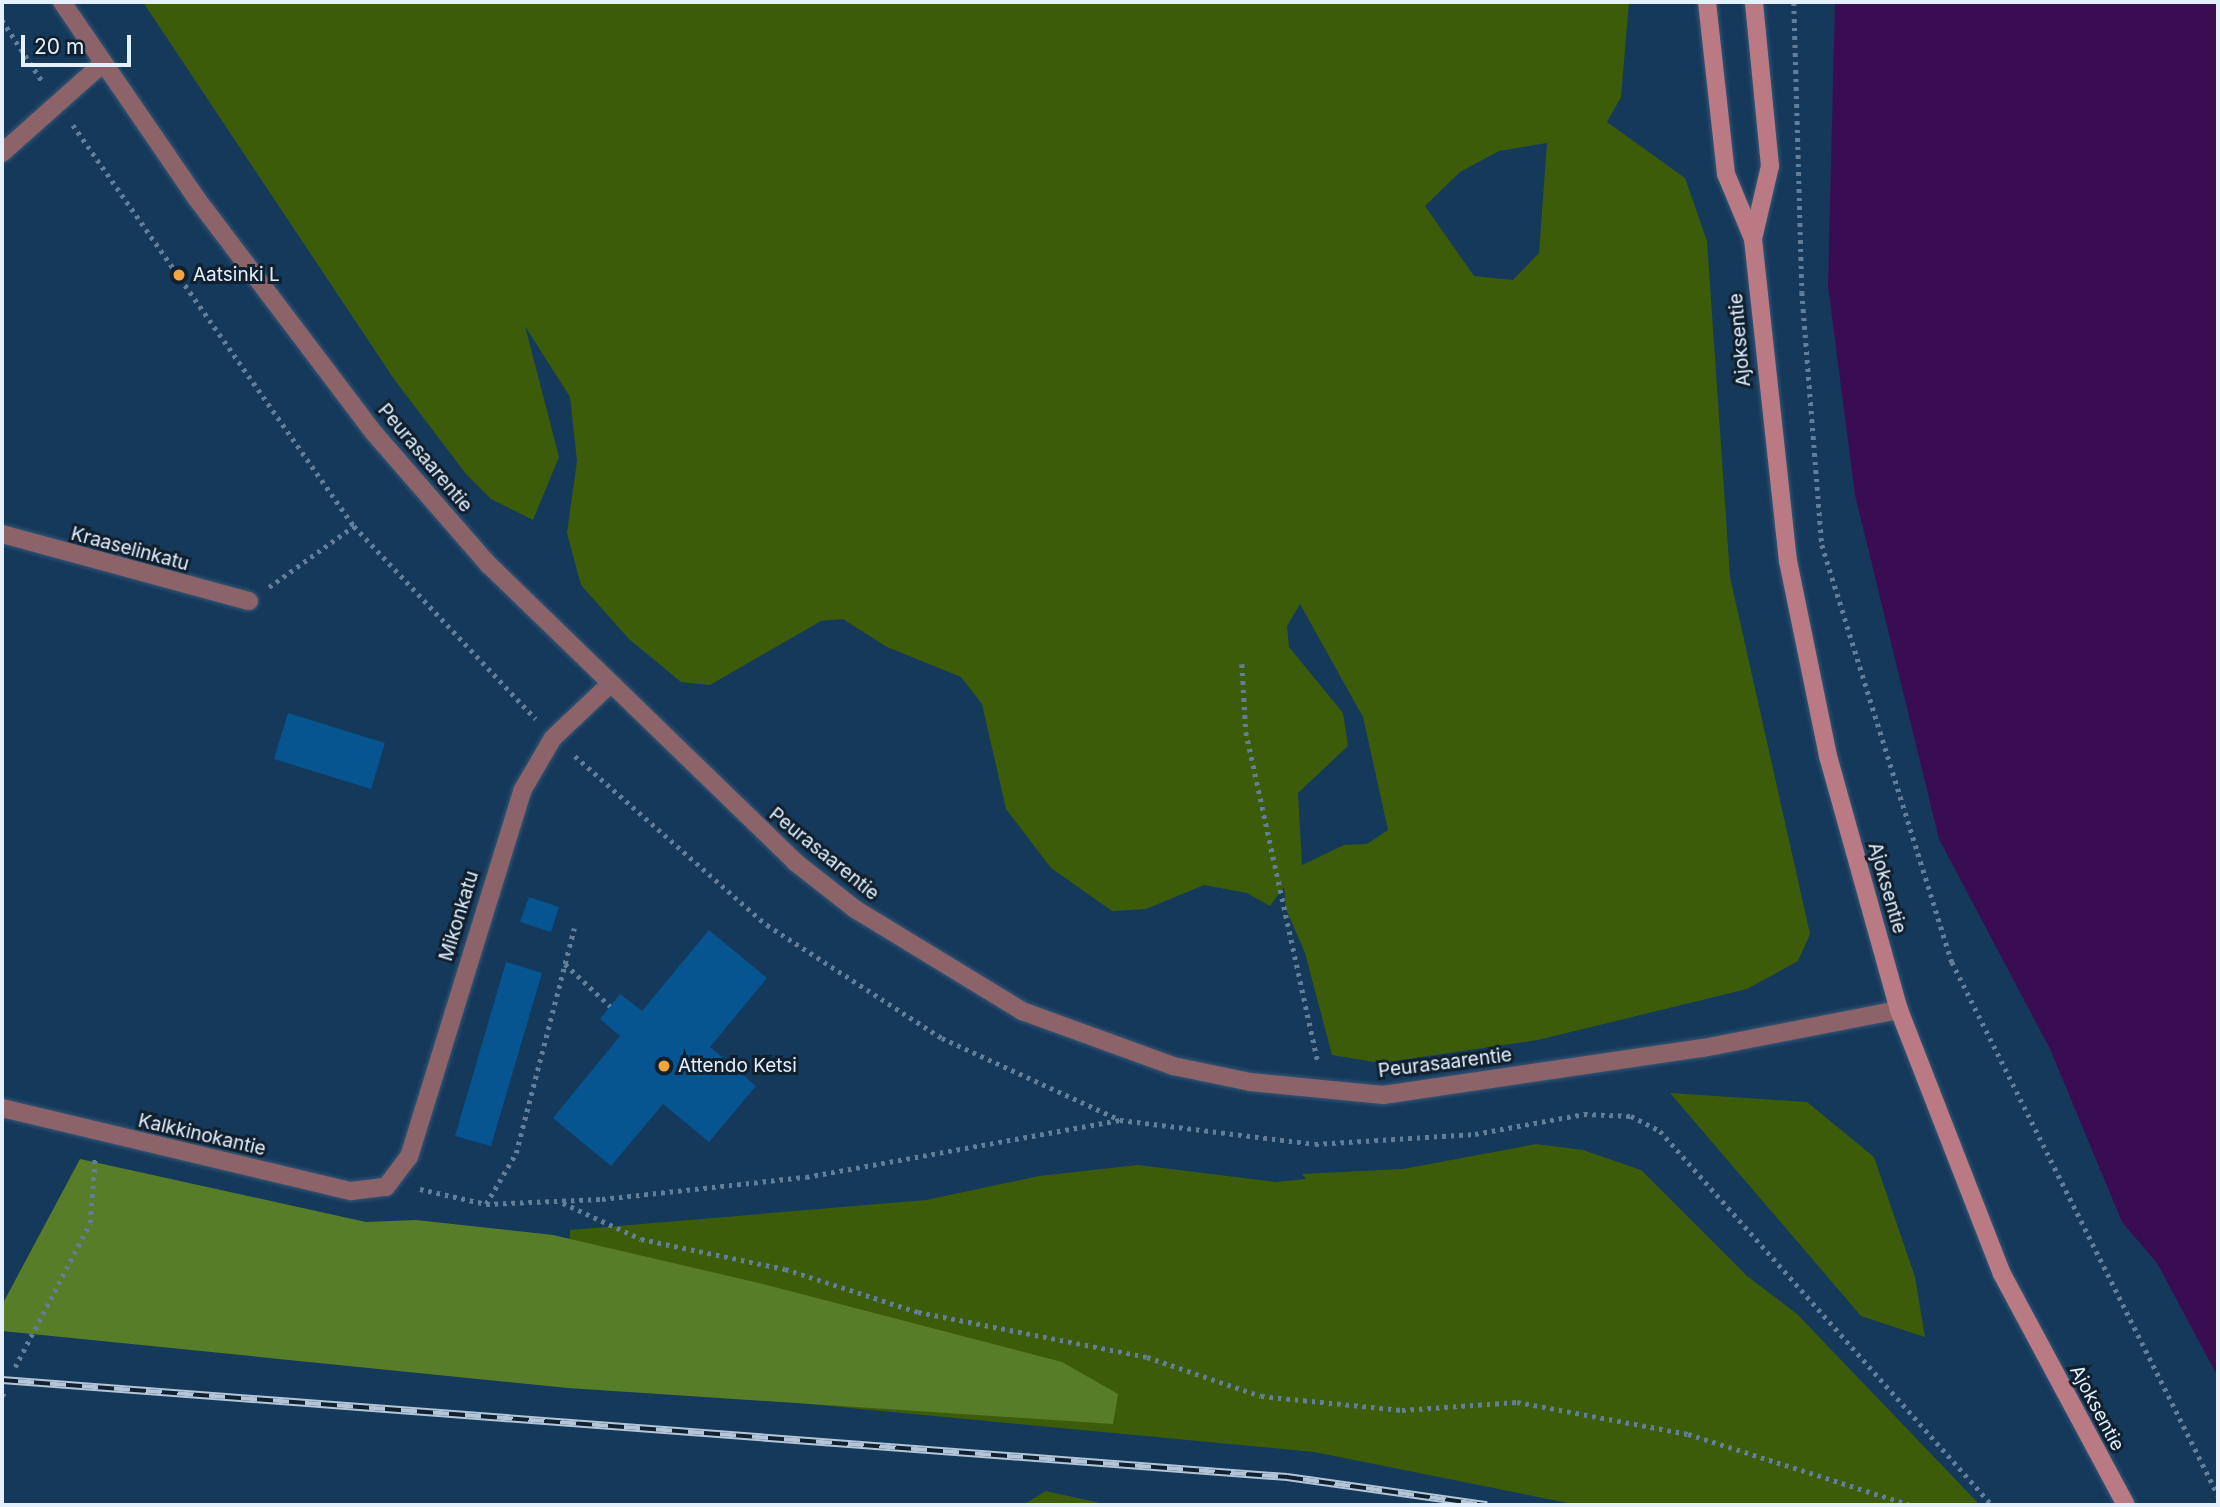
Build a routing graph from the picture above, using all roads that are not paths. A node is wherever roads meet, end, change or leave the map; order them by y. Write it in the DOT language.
graph roads {
  1 [pos="62,2"];
  2 [pos="1707,2"];
  3 [pos="1754,2"];
  4 [pos="103,63"];
  5 [pos="2,153"];
  6 [pos="1753,239"];
  7 [pos="2,534"];
  8 [pos="249,601"];
  9 [pos="608,686"];
  10 [pos="1899,1010"];
  11 [pos="2,1108"];
  12 [pos="392,1182"];
  13 [pos="2126,1505"];
  1 -- 4 [label="street, Peurasaarentie"];
  2 -- 6 [label="main road, Ajoksentie"];
  3 -- 6 [label="main road, Ajoksentie"];
  4 -- 5 [label="street"];
  4 -- 9 [label="street, Peurasaarentie"];
  6 -- 10 [label="main road, Ajoksentie"];
  7 -- 8 [label="street, Kraaselinkatu"];
  9 -- 10 [label="street, Peurasaarentie"];
  9 -- 12 [label="street, Mikonkatu"];
  10 -- 13 [label="main road, Ajoksentie"];
  11 -- 12 [label="street, Kalkkinokantie"];
}
